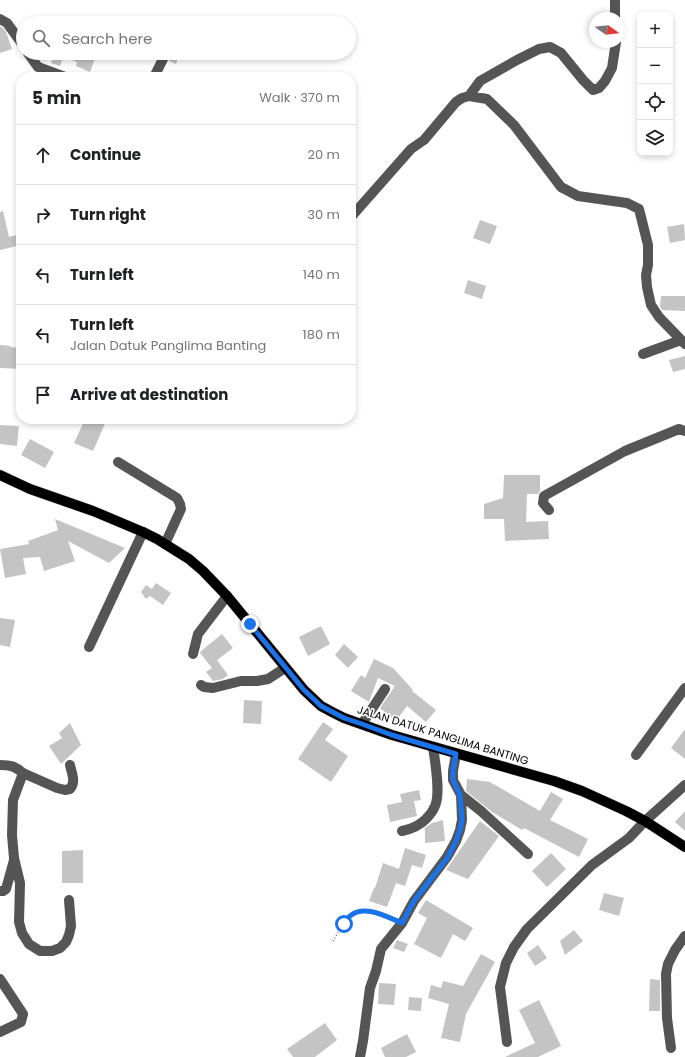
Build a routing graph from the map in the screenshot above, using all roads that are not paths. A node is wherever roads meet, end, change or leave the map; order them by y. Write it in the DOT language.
graph roads {
  1 [pos="614,0"];
  2 [pos="615,12"];
  3 [pos="0,19"];
  4 [pos="16,36"];
  5 [pos="615,48"];
  6 [pos="33,60"];
  7 [pos="163,60"];
  8 [pos="52,72"];
  9 [pos="157,72"];
  10 [pos="469,96"];
  11 [pos="356,211"];
  12 [pos="683,342"];
  13 [pos="643,354"];
  14 [pos="685,431"];
  15 [pos="118,462"];
  16 [pos="0,475"];
  17 [pos="549,510"];
  18 [pos="143,532"];
  19 [pos="165,544"];
  20 [pos="227,596"];
  21 [pos="89,646"];
  22 [pos="193,654"];
  23 [pos="285,668"];
  24 [pos="201,684"];
  25 [pos="685,688"];
  26 [pos="385,689"];
  27 [pos="362,724"];
  28 [pos="433,747"];
  29 [pos="456,754"];
  30 [pos="636,755"];
  31 [pos="0,765"];
  32 [pos="70,765"];
  33 [pos="23,773"];
  34 [pos="685,785"];
  35 [pos="460,795"];
  36 [pos="645,821"];
  37 [pos="402,831"];
  38 [pos="685,847"];
  39 [pos="528,854"];
  40 [pos="14,858"];
  41 [pos="0,890"];
  42 [pos="69,900"];
  43 [pos="685,936"];
  44 [pos="0,979"];
  45 [pos="0,1032"];
  46 [pos="507,1042"];
  47 [pos="671,1048"];
  48 [pos="360,1057"];
  1 -- 2 [label="street"];
  3 -- 4 [label="street"];
  5 -- 10 [label="street"];
  6 -- 8 [label="street"];
  7 -- 9 [label="street"];
  10 -- 11 [label="street"];
  10 -- 12 [label="street"];
  12 -- 13 [label="street"];
  14 -- 17 [label="street"];
  15 -- 19 [label="street"];
  16 -- 18 [label="main road, JALAN DATUK PANGLIMA BANTING"];
  18 -- 19 [label="main road, JALAN DATUK PANGLIMA BANTING"];
  18 -- 21 [label="street"];
  19 -- 20 [label="main road, JALAN DATUK PANGLIMA BANTING"];
  20 -- 22 [label="street"];
  20 -- 23 [label="main road, JALAN DATUK PANGLIMA BANTING"];
  23 -- 24 [label="street"];
  23 -- 27 [label="main road, JALAN DATUK PANGLIMA BANTING"];
  25 -- 30 [label="street"];
  26 -- 27 [label="street"];
  27 -- 28 [label="main road, JALAN DATUK PANGLIMA BANTING"];
  28 -- 29 [label="main road, JALAN DATUK PANGLIMA BANTING"];
  28 -- 37 [label="street"];
  29 -- 35 [label="street"];
  29 -- 36 [label="main road, JALAN DATUK PANGLIMA BANTING"];
  31 -- 33 [label="street"];
  32 -- 33 [label="street"];
  33 -- 40 [label="street"];
  34 -- 36 [label="street"];
  35 -- 39 [label="street"];
  35 -- 48 [label="street"];
  36 -- 38 [label="main road, JALAN DATUK PANGLIMA BANTING"];
  36 -- 46 [label="street"];
  40 -- 41 [label="street"];
  40 -- 42 [label="street"];
  43 -- 47 [label="street"];
  44 -- 45 [label="street"];
}
